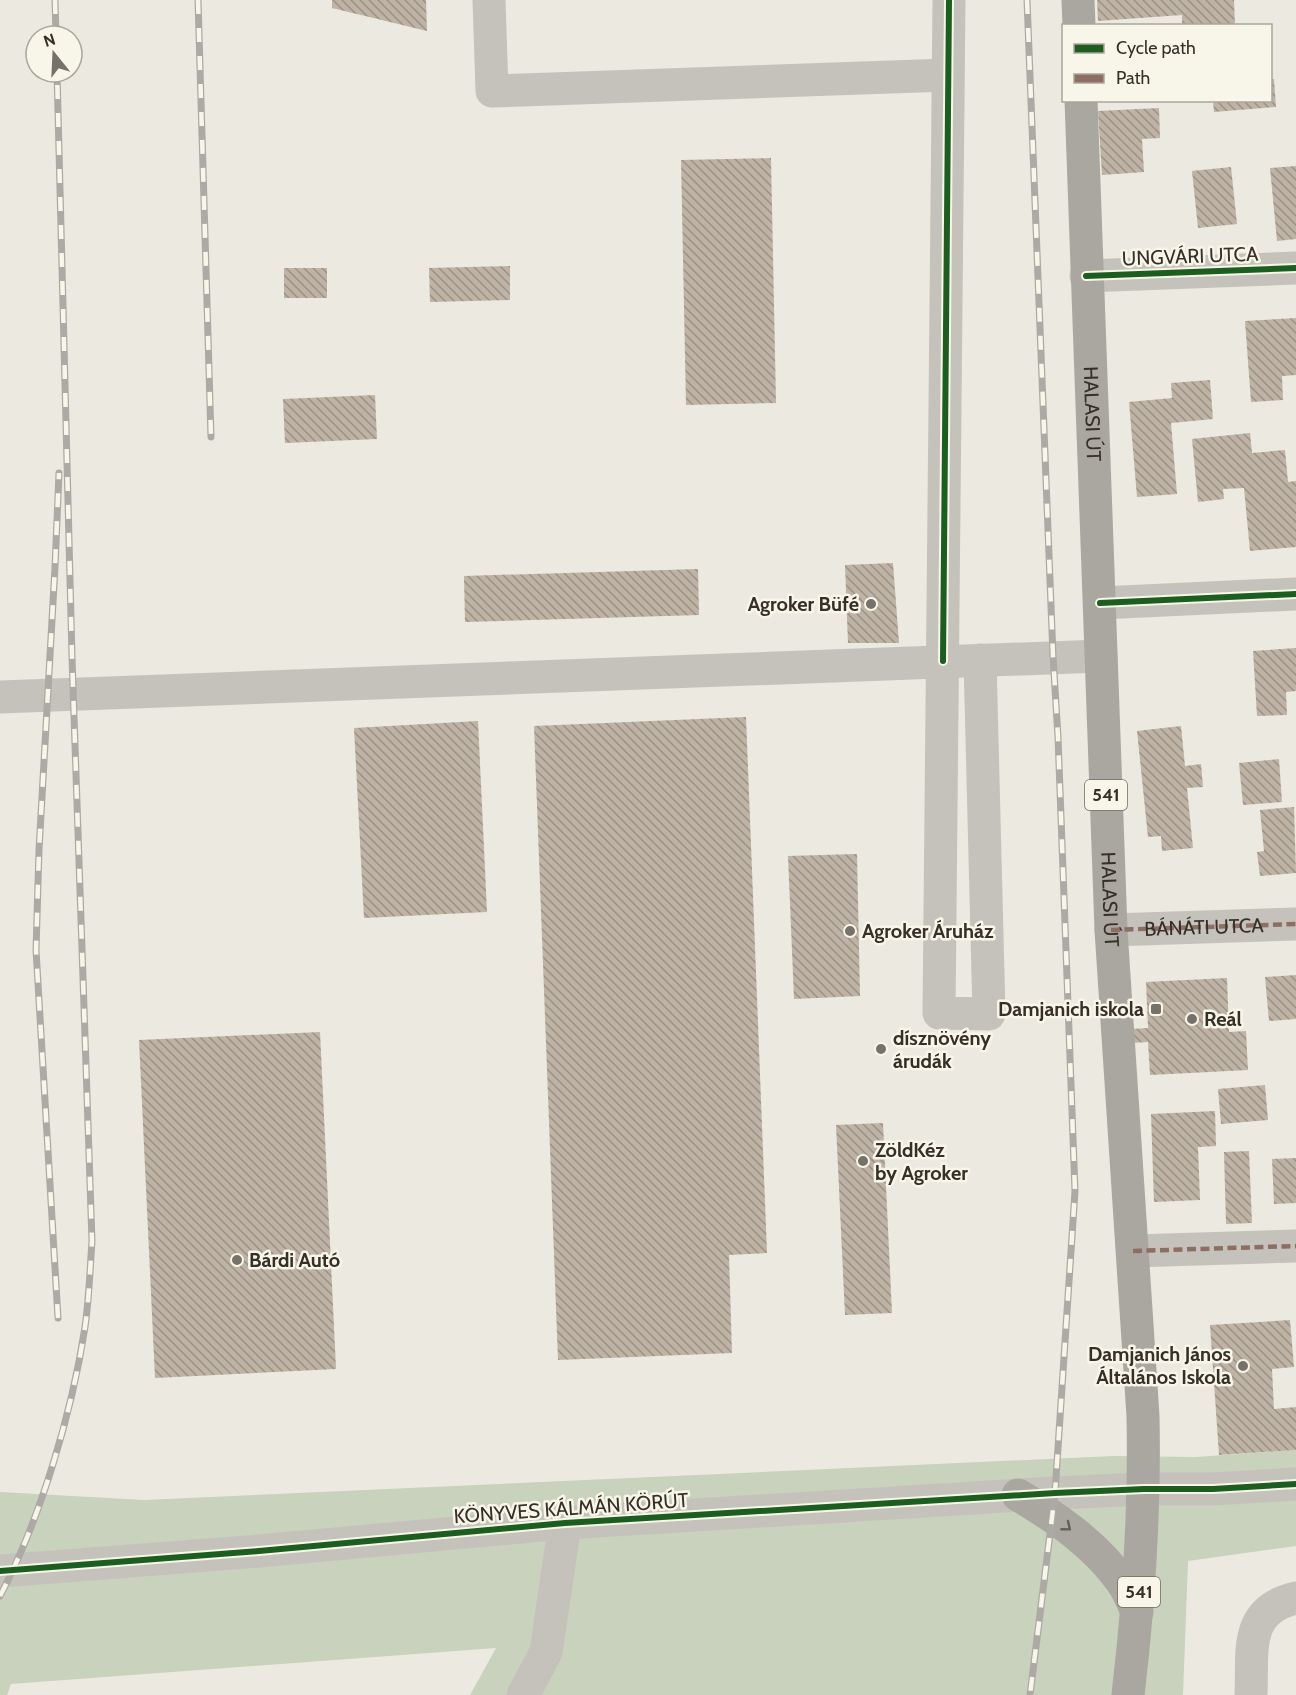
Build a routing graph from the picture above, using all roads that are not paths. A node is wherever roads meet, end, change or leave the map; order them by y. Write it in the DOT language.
graph roads {
  1 [pos="489,0"];
  2 [pos="949,0"];
  3 [pos="1078,0"];
  4 [pos="1079,24"];
  5 [pos="948,75"];
  6 [pos="1081,102"];
  7 [pos="1296,268"];
  8 [pos="1086,276"];
  9 [pos="1296,594"];
  10 [pos="1100,603"];
  11 [pos="1101,656"];
  12 [pos="980,660"];
  13 [pos="944,661"];
  14 [pos="0,697"];
  15 [pos="1296,924"];
  16 [pos="1111,930"];
  17 [pos="1296,1246"];
  18 [pos="1132,1251"];
  19 [pos="1296,1484"];
  20 [pos="1144,1489"];
  21 [pos="1018,1495"];
  22 [pos="565,1523"];
  23 [pos="0,1571"];
  24 [pos="1296,1598"];
  25 [pos="1137,1612"];
  26 [pos="524,1695"];
  27 [pos="1128,1695"];
  28 [pos="1251,1695"];
  1 -- 5 [label="street"];
  2 -- 5 [label="street"];
  3 -- 4 [label="main road"];
  5 -- 13 [label="street"];
  6 -- 8 [label="main road, HALASI ÚT / 541"];
  7 -- 8 [label="street, UNGVÁRI UTCA"];
  8 -- 10 [label="main road, HALASI ÚT / 541"];
  9 -- 10 [label="street"];
  10 -- 11 [label="main road, HALASI ÚT / 541"];
  11 -- 12 [label="street"];
  11 -- 16 [label="main road, HALASI ÚT / 541"];
  12 -- 13 [label="street"];
  12 -- 13 [label="street"];
  13 -- 14 [label="street"];
  15 -- 16 [label="street, BÁNÁTI UTCA"];
  16 -- 18 [label="main road, HALASI ÚT / 541"];
  17 -- 18 [label="street"];
  18 -- 20 [label="main road, HALASI ÚT / 541"];
  19 -- 20 [label="street, KÖNYVES KÁLMÁN KÖRÚT"];
  20 -- 21 [label="street, KÖNYVES KÁLMÁN KÖRÚT"];
  20 -- 25 [label="main road, HALASI ÚT / 541"];
  21 -- 22 [label="street, KÖNYVES KÁLMÁN KÖRÚT"];
  21 -- 25 [label="main road, one-way"];
  22 -- 23 [label="street, KÖNYVES KÁLMÁN KÖRÚT"];
  22 -- 26 [label="street"];
  24 -- 28 [label="street"];
  25 -- 27 [label="main road, HALASI ÚT / 541"];
}
